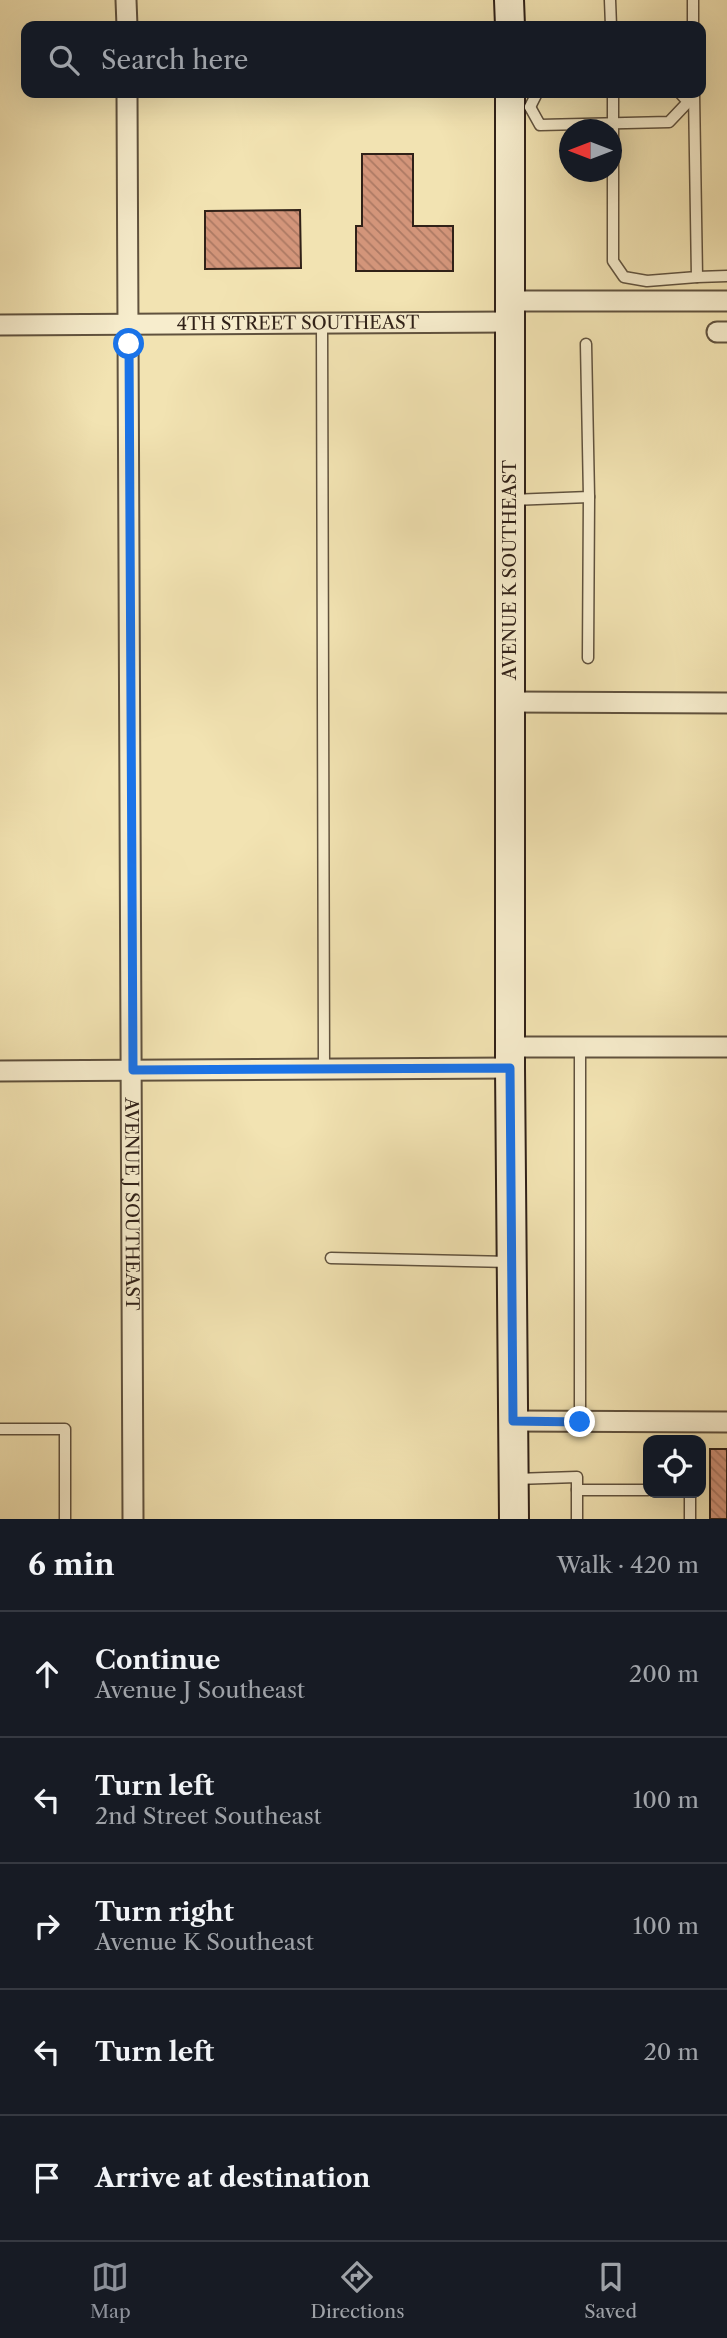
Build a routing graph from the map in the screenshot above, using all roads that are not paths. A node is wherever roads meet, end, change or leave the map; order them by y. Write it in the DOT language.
graph roads {
  1 [pos="126,0"];
  2 [pos="509,0"];
  3 [pos="610,0"];
  4 [pos="693,0"];
  5 [pos="127,21"];
  6 [pos="510,21"];
  7 [pos="611,21"];
  8 [pos="693,21"];
  9 [pos="127,98"];
  10 [pos="613,98"];
  11 [pos="692,99"];
  12 [pos="517,103"];
  13 [pos="612,119"];
  14 [pos="622,124"];
  15 [pos="559,125"];
  16 [pos="612,182"];
  17 [pos="727,276"];
  18 [pos="697,277"];
  19 [pos="727,301"];
  20 [pos="511,312"];
  21 [pos="322,324"];
  22 [pos="0,325"];
  23 [pos="129,325"];
  24 [pos="586,344"];
  25 [pos="589,497"];
  26 [pos="510,500"];
  27 [pos="588,658"];
  28 [pos="510,702"];
  29 [pos="727,703"];
  30 [pos="580,1047"];
  31 [pos="727,1047"];
  32 [pos="510,1058"];
  33 [pos="324,1068"];
  34 [pos="133,1070"];
  35 [pos="0,1071"];
  36 [pos="331,1258"];
  37 [pos="511,1262"];
  38 [pos="513,1421"];
  39 [pos="580,1422"];
  40 [pos="727,1422"];
  41 [pos="0,1429"];
  42 [pos="513,1479"];
  43 [pos="577,1490"];
  44 [pos="643,1490"];
  45 [pos="690,1498"];
  46 [pos="65,1519"];
  47 [pos="133,1519"];
  48 [pos="514,1519"];
  49 [pos="576,1519"];
  50 [pos="690,1519"];
  1 -- 5 [label="street"];
  2 -- 6 [label="street"];
  3 -- 7 [label="lane"];
  4 -- 8 [label="lane"];
  9 -- 23 [label="street, AVENUE J SOUTHEAST"];
  10 -- 13 [label="lane"];
  11 -- 14 [label="lane"];
  11 -- 18 [label="lane"];
  12 -- 15 [label="lane"];
  12 -- 20 [label="street, AVENUE K SOUTHEAST"];
  16 -- 18 [label="lane"];
  17 -- 18 [label="lane"];
  19 -- 20 [label="street, 4TH STREET SOUTHEAST"];
  20 -- 21 [label="street, 4TH STREET SOUTHEAST"];
  20 -- 26 [label="street, AVENUE K SOUTHEAST"];
  21 -- 23 [label="street, 4TH STREET SOUTHEAST"];
  21 -- 33 [label="lane"];
  22 -- 23 [label="street, 4TH STREET SOUTHEAST"];
  23 -- 34 [label="street, AVENUE J SOUTHEAST"];
  24 -- 25 [label="lane"];
  25 -- 26 [label="lane"];
  25 -- 27 [label="lane"];
  26 -- 28 [label="street, AVENUE K SOUTHEAST"];
  28 -- 29 [label="street"];
  28 -- 32 [label="street, AVENUE K SOUTHEAST"];
  30 -- 31 [label="street"];
  30 -- 32 [label="street"];
  30 -- 39 [label="lane"];
  32 -- 33 [label="street"];
  32 -- 37 [label="street, AVENUE K SOUTHEAST"];
  33 -- 34 [label="street"];
  34 -- 35 [label="street"];
  34 -- 47 [label="street, AVENUE J SOUTHEAST"];
  36 -- 37 [label="lane"];
  37 -- 38 [label="street, AVENUE K SOUTHEAST"];
  38 -- 39 [label="street"];
  38 -- 42 [label="street, AVENUE K SOUTHEAST"];
  39 -- 40 [label="street"];
  41 -- 46 [label="lane"];
  42 -- 43 [label="lane"];
  42 -- 48 [label="street, AVENUE K SOUTHEAST"];
  43 -- 44 [label="lane"];
  43 -- 49 [label="lane"];
  45 -- 50 [label="lane"];
}
